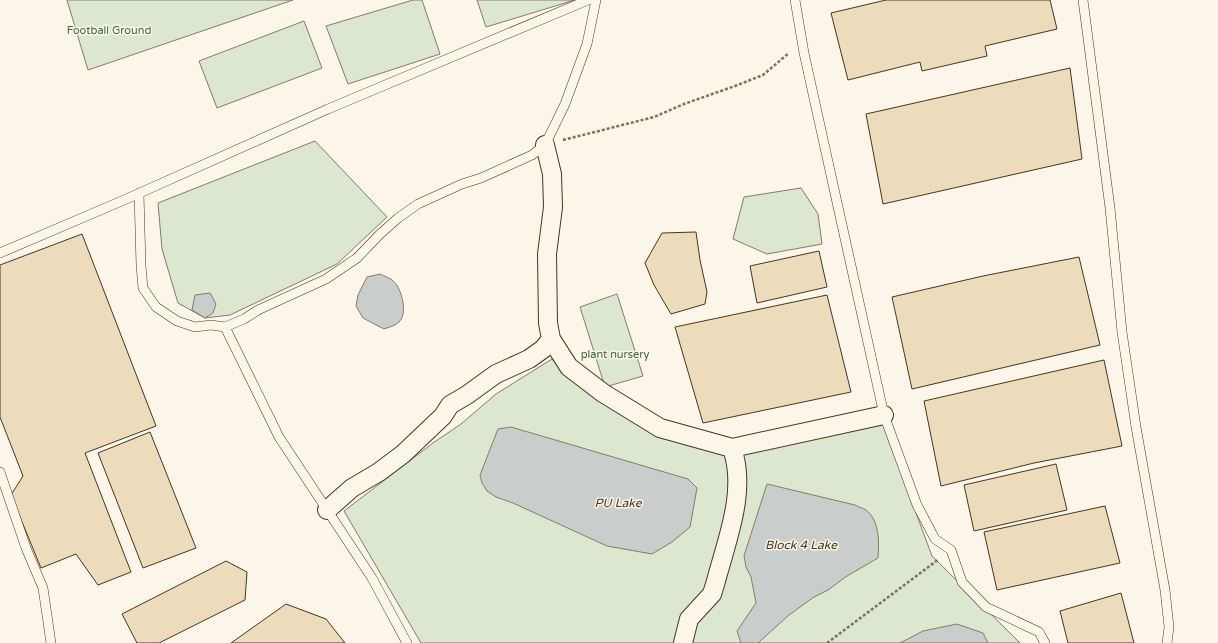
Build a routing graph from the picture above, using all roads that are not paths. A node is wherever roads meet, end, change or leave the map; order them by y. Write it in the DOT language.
graph roads {
  1 [pos="588,0"];
  2 [pos="596,0"];
  3 [pos="795,0"];
  4 [pos="1083,0"];
  5 [pos="545,145"];
  6 [pos="139,193"];
  7 [pos="0,253"];
  8 [pos="225,327"];
  9 [pos="551,339"];
  10 [pos="884,414"];
  11 [pos="732,448"];
  12 [pos="0,472"];
  13 [pos="327,510"];
  14 [pos="51,643"];
  15 [pos="407,643"];
  16 [pos="683,643"];
  17 [pos="1045,643"];
  18 [pos="1167,643"];
  1 -- 6 [label="lane"];
  2 -- 5 [label="lane"];
  3 -- 10 [label="lane"];
  4 -- 18 [label="lane"];
  5 -- 8 [label="lane"];
  5 -- 9 [label="street"];
  6 -- 7 [label="lane"];
  6 -- 8 [label="lane"];
  8 -- 13 [label="lane"];
  9 -- 11 [label="street"];
  9 -- 13 [label="street"];
  10 -- 11 [label="street"];
  10 -- 17 [label="lane"];
  11 -- 16 [label="street"];
  12 -- 14 [label="lane"];
  13 -- 15 [label="lane"];
}
